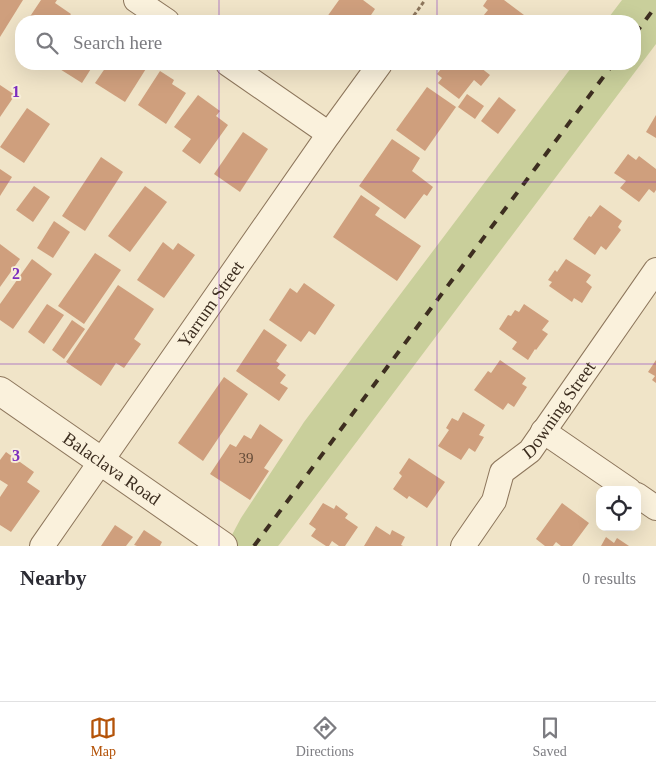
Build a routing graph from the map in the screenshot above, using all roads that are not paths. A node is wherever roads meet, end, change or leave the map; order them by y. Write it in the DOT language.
graph roads {
  1 [pos="136,0"];
  2 [pos="158,15"];
  3 [pos="237,70"];
  4 [pos="376,70"];
  5 [pos="329,134"];
  6 [pos="656,270"];
  7 [pos="0,391"];
  8 [pos="543,431"];
  9 [pos="102,462"];
  10 [pos="623,486"];
  11 [pos="641,498"];
  12 [pos="656,508"];
  13 [pos="42,546"];
  14 [pos="223,546"];
  15 [pos="463,546"];
  1 -- 2 [label="street"];
  3 -- 5 [label="street"];
  4 -- 5 [label="street, Yarrum Street"];
  5 -- 9 [label="street, Yarrum Street"];
  6 -- 8 [label="street, Downing Street"];
  7 -- 9 [label="street, Balaclava Road"];
  8 -- 10 [label="street"];
  8 -- 15 [label="street, Downing Street"];
  9 -- 13 [label="street, Yarrum Street"];
  9 -- 14 [label="street, Balaclava Road"];
  11 -- 12 [label="street"];
}
